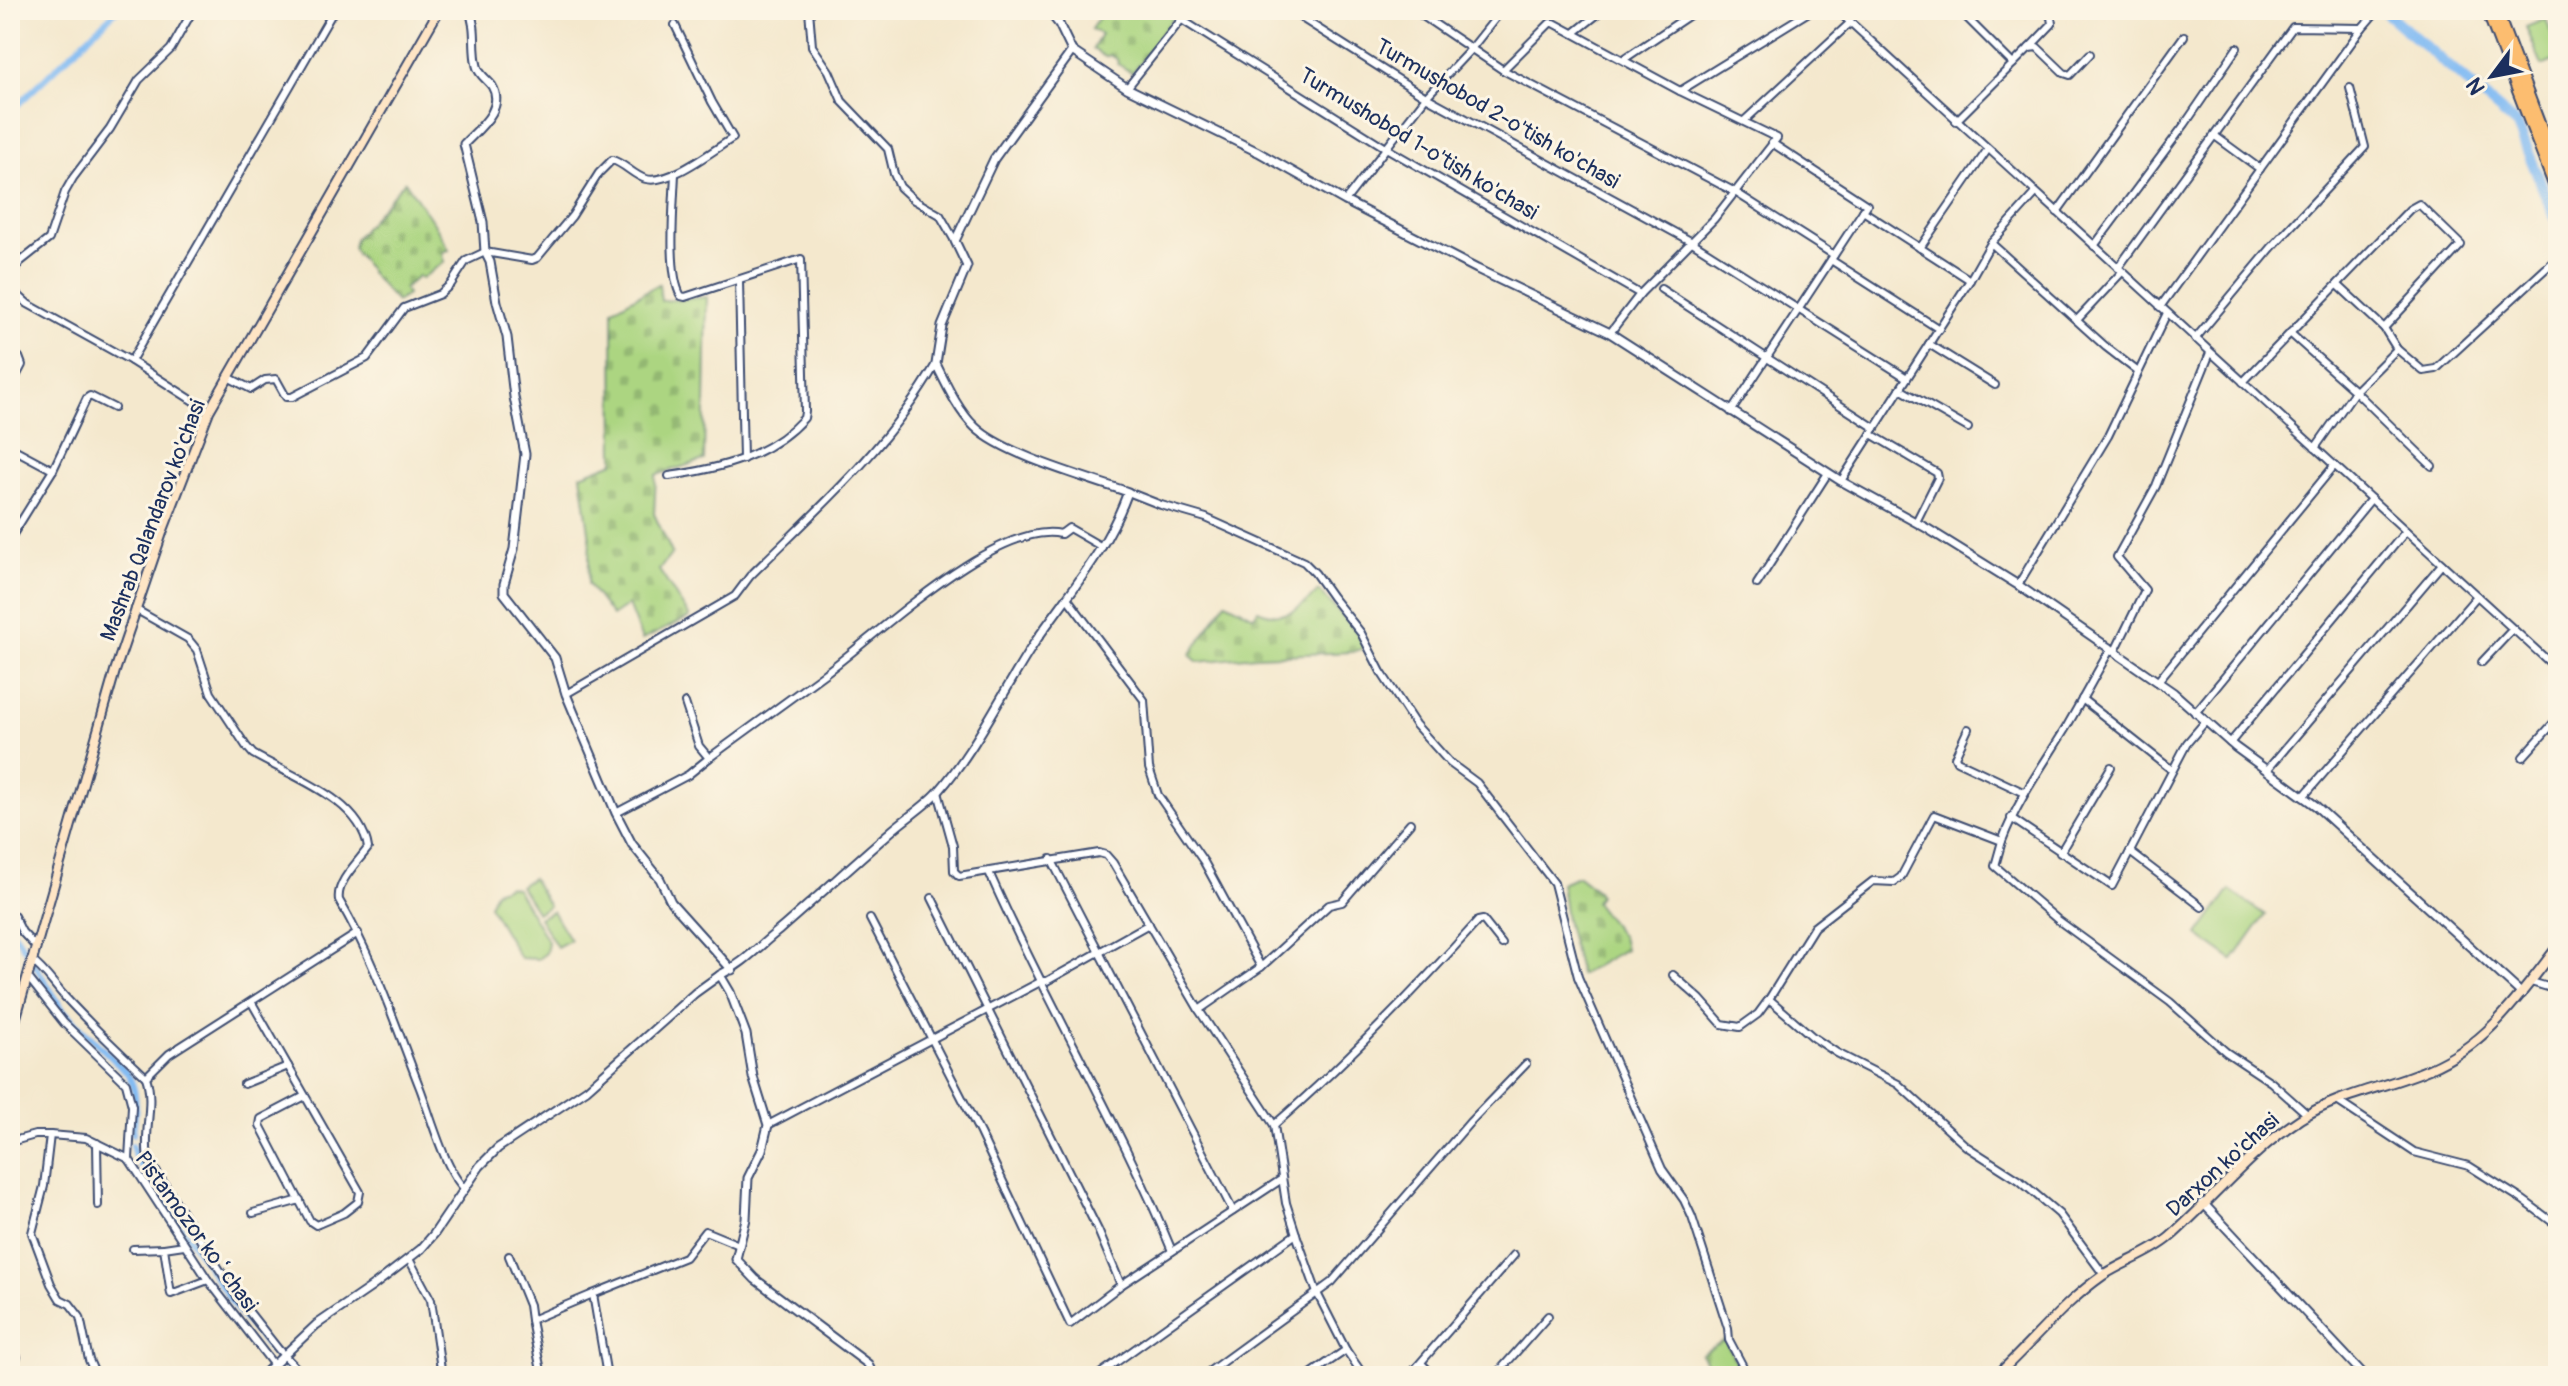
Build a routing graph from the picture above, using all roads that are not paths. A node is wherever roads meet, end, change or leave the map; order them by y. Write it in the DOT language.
graph roads {
  1 [pos="193,10"];
  2 [pos="334,10"];
  3 [pos="439,10"];
  4 [pos="469,10"];
  5 [pos="809,10"];
  6 [pos="1048,10"];
  7 [pos="1189,10"];
  8 [pos="1289,10"];
  9 [pos="1414,10"];
  10 [pos="1502,10"];
  11 [pos="1603,10"];
  12 [pos="1697,10"];
  13 [pos="1812,10"];
  14 [pos="1837,10"];
  15 [pos="1959,10"];
  16 [pos="2044,10"];
  17 [pos="2487,10"];
  18 [pos="2496,10"];
  19 [pos="2374,14"];
  20 [pos="1182,20"];
  21 [pos="1851,22"];
  22 [pos="675,25"];
  23 [pos="2362,28"];
  24 [pos="1574,33"];
  25 [pos="2184,36"];
  26 [pos="2029,48"];
  27 [pos="2237,48"];
  28 [pos="1471,49"];
  29 [pos="1072,51"];
  30 [pos="2090,54"];
  31 [pos="1624,59"];
  32 [pos="2013,64"];
  33 [pos="1503,70"];
  34 [pos="1127,88"];
  35 [pos="2350,88"];
  36 [pos="1680,91"];
  37 [pos="1426,97"];
  38 [pos="1744,121"];
  39 [pos="1956,121"];
  40 [pos="2215,136"];
  41 [pos="1772,143"];
  42 [pos="1386,148"];
  43 [pos="1988,149"];
  44 [pos="2260,169"];
  45 [pos="675,173"];
  46 [pos="2558,173"];
  47 [pos="1735,192"];
  48 [pos="2036,193"];
  49 [pos="2558,195"];
  50 [pos="1345,201"];
  51 [pos="1863,211"];
  52 [pos="2057,212"];
  53 [pos="955,241"];
  54 [pos="1692,242"];
  55 [pos="1991,243"];
  56 [pos="2094,246"];
  57 [pos="1920,248"];
  58 [pos="485,252"];
  59 [pos="1833,258"];
  60 [pos="2554,261"];
  61 [pos="2120,270"];
  62 [pos="10,277"];
  63 [pos="739,280"];
  64 [pos="1970,280"];
  65 [pos="2338,285"];
  66 [pos="10,288"];
  67 [pos="1661,289"];
  68 [pos="1640,294"];
  69 [pos="2160,307"];
  70 [pos="1799,309"];
  71 [pos="2167,313"];
  72 [pos="2077,320"];
  73 [pos="2384,328"];
  74 [pos="1939,329"];
  75 [pos="1610,333"];
  76 [pos="2290,333"];
  77 [pos="2195,339"];
  78 [pos="1929,344"];
  79 [pos="2397,349"];
  80 [pos="2210,353"];
  81 [pos="19,357"];
  82 [pos="1767,358"];
  83 [pos="131,361"];
  84 [pos="936,364"];
  85 [pos="2137,371"];
  86 [pos="228,377"];
  87 [pos="1907,378"];
  88 [pos="2243,382"];
  89 [pos="1995,385"];
  90 [pos="10,388"];
  91 [pos="1900,389"];
  92 [pos="2355,391"];
  93 [pos="114,408"];
  94 [pos="209,411"];
  95 [pos="1731,412"];
  96 [pos="1968,428"];
  97 [pos="1873,431"];
  98 [pos="10,447"];
  99 [pos="2315,448"];
  100 [pos="743,459"];
  101 [pos="2334,466"];
  102 [pos="2432,466"];
  103 [pos="53,470"];
  104 [pos="1828,473"];
  105 [pos="669,476"];
  106 [pos="1841,481"];
  107 [pos="1128,492"];
  108 [pos="2371,499"];
  109 [pos="1916,522"];
  110 [pos="2406,531"];
  111 [pos="10,539"];
  112 [pos="1102,547"];
  113 [pos="2442,564"];
  114 [pos="1757,584"];
  115 [pos="2018,585"];
  116 [pos="2477,596"];
  117 [pos="1068,599"];
  118 [pos="135,609"];
  119 [pos="2513,629"];
  120 [pos="2113,650"];
  121 [pos="2482,662"];
  122 [pos="2558,670"];
  123 [pos="2158,681"];
  124 [pos="566,694"];
  125 [pos="2082,699"];
  126 [pos="685,703"];
  127 [pos="2195,713"];
  128 [pos="2558,718"];
  129 [pos="2205,722"];
  130 [pos="1968,729"];
  131 [pos="2230,743"];
  132 [pos="2523,757"];
  133 [pos="709,758"];
  134 [pos="2111,767"];
  135 [pos="2172,770"];
  136 [pos="2267,770"];
  137 [pos="938,792"];
  138 [pos="2025,793"];
  139 [pos="2303,797"];
  140 [pos="616,813"];
  141 [pos="2011,818"];
  142 [pos="1410,823"];
  143 [pos="2002,841"];
  144 [pos="2130,852"];
  145 [pos="2060,853"];
  146 [pos="1051,859"];
  147 [pos="989,872"];
  148 [pos="932,898"];
  149 [pos="2202,907"];
  150 [pos="14,916"];
  151 [pos="870,919"];
  152 [pos="1149,924"];
  153 [pos="358,933"];
  154 [pos="1502,944"];
  155 [pos="2558,946"];
  156 [pos="33,952"];
  157 [pos="1099,953"];
  158 [pos="1261,967"];
  159 [pos="732,970"];
  160 [pos="720,975"];
  161 [pos="1673,975"];
  162 [pos="27,976"];
  163 [pos="1042,981"];
  164 [pos="2531,982"];
  165 [pos="2558,990"];
  166 [pos="2522,994"];
  167 [pos="1769,999"];
  168 [pos="252,1003"];
  169 [pos="988,1009"];
  170 [pos="1199,1010"];
  171 [pos="11,1028"];
  172 [pos="10,1038"];
  173 [pos="931,1038"];
  174 [pos="1526,1064"];
  175 [pos="288,1066"];
  176 [pos="146,1077"];
  177 [pos="244,1084"];
  178 [pos="305,1096"];
  179 [pos="2337,1101"];
  180 [pos="2307,1114"];
  181 [pos="768,1125"];
  182 [pos="1274,1125"];
  183 [pos="50,1135"];
  184 [pos="10,1142"];
  185 [pos="97,1143"];
  186 [pos="129,1159"];
  187 [pos="1282,1179"];
  188 [pos="465,1189"];
  189 [pos="300,1200"];
  190 [pos="2203,1203"];
  191 [pos="98,1205"];
  192 [pos="1233,1211"];
  193 [pos="253,1213"];
  194 [pos="2558,1226"];
  195 [pos="1296,1234"];
  196 [pos="184,1245"];
  197 [pos="739,1245"];
  198 [pos="164,1248"];
  199 [pos="133,1249"];
  200 [pos="1172,1251"];
  201 [pos="1514,1255"];
  202 [pos="509,1256"];
  203 [pos="409,1259"];
  204 [pos="2104,1275"];
  205 [pos="208,1280"];
  206 [pos="1121,1285"];
  207 [pos="1317,1293"];
  208 [pos="593,1294"];
  209 [pos="1548,1316"];
  210 [pos="531,1320"];
  211 [pos="1346,1350"];
  212 [pos="283,1354"];
  213 [pos="17,1357"];
  214 [pos="1421,1363"];
  215 [pos="273,1364"];
  216 [pos="10,1370"];
  217 [pos="96,1376"];
  218 [pos="262,1376"];
  219 [pos="304,1376"];
  220 [pos="442,1376"];
  221 [pos="542,1376"];
  222 [pos="607,1376"];
  223 [pos="873,1376"];
  224 [pos="1097,1376"];
  225 [pos="1203,1376"];
  226 [pos="1308,1376"];
  227 [pos="1364,1376"];
  228 [pos="1409,1376"];
  229 [pos="1434,1376"];
  230 [pos="1495,1376"];
  231 [pos="1748,1376"];
  232 [pos="1996,1376"];
  233 [pos="2365,1376"];
  1 -- 62 [label="street"];
  2 -- 83 [label="street"];
  3 -- 86 [label="main road, Mashrab Qalandarov ko'chasi"];
  4 -- 58 [label="street"];
  5 -- 53 [label="street"];
  6 -- 29 [label="street"];
  7 -- 20 [label="street"];
  8 -- 37 [label="street, Turmushobod 2-o'tish ko'chasi"];
  9 -- 28 [label="street"];
  10 -- 28 [label="street"];
  11 -- 24 [label="street"];
  12 -- 31 [label="street"];
  13 -- 36 [label="street"];
  14 -- 21 [label="street"];
  15 -- 32 [label="street"];
  16 -- 26 [label="street"];
  17 -- 49 [label="highway"];
  18 -- 46 [label="highway"];
  19 -- 23 [label="street"];
  20 -- 34 [label="street"];
  20 -- 42 [label="street, Turmushobod 1-o'tish ko'chasi"];
  21 -- 38 [label="street"];
  21 -- 39 [label="street"];
  22 -- 45 [label="street"];
  23 -- 40 [label="street"];
  23 -- 44 [label="street"];
  24 -- 31 [label="street"];
  24 -- 33 [label="street"];
  25 -- 52 [label="street"];
  26 -- 30 [label="street"];
  26 -- 32 [label="street"];
  27 -- 56 [label="street"];
  28 -- 33 [label="street"];
  28 -- 37 [label="street"];
  29 -- 34 [label="street"];
  29 -- 53 [label="street"];
  31 -- 36 [label="street"];
  32 -- 39 [label="street"];
  33 -- 47 [label="street"];
  34 -- 50 [label="street"];
  35 -- 77 [label="street"];
  36 -- 38 [label="street"];
  37 -- 42 [label="street"];
  37 -- 54 [label="street, Turmushobod 2-o'tish ko'chasi"];
  38 -- 41 [label="street"];
  39 -- 43 [label="street"];
  40 -- 44 [label="street"];
  40 -- 61 [label="street"];
  41 -- 47 [label="street"];
  41 -- 51 [label="street"];
  42 -- 50 [label="street"];
  42 -- 68 [label="street, Turmushobod 1-o'tish ko'chasi"];
  43 -- 48 [label="street"];
  43 -- 57 [label="street"];
  44 -- 69 [label="street"];
  45 -- 58 [label="street"];
  45 -- 63 [label="street"];
  47 -- 54 [label="street"];
  47 -- 59 [label="street"];
  48 -- 52 [label="street"];
  48 -- 55 [label="street"];
  50 -- 75 [label="street"];
  51 -- 57 [label="street"];
  51 -- 59 [label="street"];
  52 -- 56 [label="street"];
  53 -- 84 [label="street"];
  54 -- 68 [label="street"];
  54 -- 70 [label="street, Turmushobod 2-o'tish ko'chasi"];
  55 -- 64 [label="street"];
  55 -- 72 [label="street"];
  56 -- 61 [label="street"];
  57 -- 64 [label="street"];
  58 -- 86 [label="street"];
  58 -- 124 [label="street"];
  59 -- 70 [label="street"];
  59 -- 74 [label="street"];
  60 -- 79 [label="street"];
  61 -- 69 [label="street"];
  61 -- 72 [label="street"];
  63 -- 100 [label="street"];
  63 -- 100 [label="street"];
  64 -- 74 [label="street"];
  65 -- 73 [label="street"];
  65 -- 73 [label="street"];
  65 -- 76 [label="street"];
  66 -- 83 [label="street"];
  67 -- 82 [label="street"];
  68 -- 75 [label="street"];
  69 -- 71 [label="street"];
  70 -- 82 [label="street"];
  70 -- 87 [label="street, Turmushobod 2-o'tish ko'chasi"];
  71 -- 77 [label="street"];
  71 -- 85 [label="street"];
  72 -- 85 [label="street"];
  73 -- 79 [label="street"];
  74 -- 78 [label="street"];
  75 -- 95 [label="street"];
  76 -- 88 [label="street"];
  76 -- 92 [label="street"];
  77 -- 80 [label="street"];
  78 -- 87 [label="street"];
  78 -- 89 [label="street"];
  79 -- 92 [label="street"];
  80 -- 88 [label="street"];
  80 -- 120 [label="street"];
  81 -- 90 [label="street"];
  82 -- 95 [label="street"];
  82 -- 97 [label="street"];
  83 -- 94 [label="street"];
  84 -- 107 [label="street"];
  84 -- 124 [label="street"];
  85 -- 115 [label="street"];
  86 -- 94 [label="main road, Mashrab Qalandarov ko'chasi"];
  87 -- 91 [label="street"];
  88 -- 99 [label="street"];
  91 -- 96 [label="street"];
  91 -- 97 [label="street"];
  92 -- 99 [label="street"];
  92 -- 102 [label="street"];
  93 -- 103 [label="street"];
  94 -- 118 [label="main road, Mashrab Qalandarov ko'chasi"];
  95 -- 104 [label="street"];
  97 -- 106 [label="street"];
  97 -- 109 [label="street"];
  98 -- 103 [label="street"];
  99 -- 101 [label="street"];
  100 -- 105 [label="street"];
  101 -- 108 [label="street"];
  101 -- 123 [label="street"];
  103 -- 111 [label="street"];
  104 -- 106 [label="street"];
  104 -- 114 [label="street"];
  106 -- 109 [label="street"];
  107 -- 112 [label="street"];
  107 -- 231 [label="street"];
  108 -- 110 [label="street"];
  108 -- 127 [label="street"];
  109 -- 115 [label="street"];
  110 -- 113 [label="street"];
  110 -- 131 [label="street"];
  112 -- 117 [label="street"];
  112 -- 133 [label="street"];
  113 -- 116 [label="street"];
  113 -- 136 [label="street"];
  115 -- 120 [label="street"];
  116 -- 119 [label="street"];
  116 -- 139 [label="street"];
  117 -- 137 [label="street"];
  117 -- 158 [label="street"];
  118 -- 153 [label="street"];
  118 -- 156 [label="main road, Mashrab Qalandarov ko'chasi"];
  119 -- 121 [label="street"];
  119 -- 122 [label="street"];
  120 -- 123 [label="street"];
  120 -- 125 [label="street"];
  123 -- 127 [label="street"];
  124 -- 140 [label="street"];
  125 -- 135 [label="street"];
  125 -- 138 [label="street"];
  126 -- 133 [label="street"];
  127 -- 129 [label="street"];
  128 -- 132 [label="street"];
  129 -- 131 [label="street"];
  129 -- 135 [label="street"];
  130 -- 138 [label="street"];
  131 -- 136 [label="street"];
  133 -- 140 [label="street"];
  134 -- 145 [label="street"];
  135 -- 144 [label="street"];
  136 -- 139 [label="street"];
  137 -- 147 [label="street"];
  137 -- 159 [label="street"];
  138 -- 141 [label="street"];
  139 -- 166 [label="street"];
  140 -- 159 [label="street"];
  141 -- 143 [label="street"];
  141 -- 145 [label="street"];
  142 -- 158 [label="street"];
  143 -- 167 [label="street"];
  143 -- 180 [label="street"];
  144 -- 145 [label="street"];
  144 -- 149 [label="street"];
  146 -- 147 [label="street"];
  146 -- 152 [label="street"];
  146 -- 157 [label="street"];
  147 -- 163 [label="street"];
  148 -- 169 [label="street"];
  150 -- 156 [label="street"];
  151 -- 173 [label="street"];
  152 -- 157 [label="street"];
  152 -- 170 [label="street"];
  153 -- 168 [label="street"];
  153 -- 188 [label="street"];
  154 -- 182 [label="street"];
  155 -- 164 [label="main road, Darxon ko'chasi"];
  156 -- 162 [label="main road, Mashrab Qalandarov ko'chasi"];
  156 -- 176 [label="street"];
  157 -- 163 [label="street"];
  157 -- 192 [label="street"];
  158 -- 170 [label="street"];
  159 -- 160 [label="street"];
  160 -- 181 [label="street"];
  160 -- 188 [label="street"];
  161 -- 167 [label="street"];
  162 -- 171 [label="main road, Mashrab Qalandarov ko'chasi"];
  162 -- 186 [label="street"];
  163 -- 169 [label="street"];
  163 -- 200 [label="street"];
  164 -- 165 [label="street"];
  164 -- 166 [label="main road, Darxon ko'chasi"];
  166 -- 179 [label="main road, Darxon ko'chasi"];
  167 -- 204 [label="street"];
  168 -- 175 [label="street"];
  168 -- 176 [label="street"];
  169 -- 173 [label="street"];
  169 -- 206 [label="street"];
  170 -- 182 [label="street"];
  171 -- 172 [label="main road, Mashrab Qalandarov ko'chasi"];
  173 -- 181 [label="street"];
  173 -- 206 [label="street"];
  174 -- 207 [label="street"];
  175 -- 177 [label="street"];
  175 -- 178 [label="street"];
  176 -- 212 [label="street"];
  178 -- 189 [label="street"];
  178 -- 189 [label="street"];
  179 -- 180 [label="main road, Darxon ko'chasi"];
  179 -- 194 [label="street"];
  180 -- 190 [label="main road, Darxon ko'chasi"];
  181 -- 197 [label="street"];
  182 -- 187 [label="street"];
  183 -- 184 [label="street, Pistamozor koʻchasi"];
  183 -- 185 [label="street, Pistamozor koʻchasi"];
  183 -- 217 [label="street"];
  185 -- 186 [label="street, Pistamozor koʻchasi"];
  185 -- 191 [label="street"];
  186 -- 196 [label="street, Pistamozor koʻchasi"];
  187 -- 192 [label="street"];
  187 -- 195 [label="street"];
  188 -- 203 [label="street"];
  189 -- 193 [label="street"];
  190 -- 204 [label="main road, Darxon ko'chasi"];
  190 -- 233 [label="street"];
  192 -- 200 [label="street"];
  195 -- 207 [label="street"];
  195 -- 224 [label="street"];
  196 -- 198 [label="street"];
  196 -- 205 [label="street, Pistamozor koʻchasi"];
  197 -- 208 [label="street"];
  197 -- 223 [label="street"];
  198 -- 199 [label="street"];
  198 -- 205 [label="street"];
  200 -- 206 [label="street"];
  201 -- 214 [label="street"];
  202 -- 210 [label="street"];
  203 -- 212 [label="street"];
  203 -- 220 [label="street"];
  204 -- 232 [label="main road, Darxon ko'chasi"];
  205 -- 215 [label="street, Pistamozor koʻchasi"];
  207 -- 211 [label="street"];
  207 -- 225 [label="street"];
  208 -- 210 [label="street"];
  208 -- 222 [label="street"];
  209 -- 230 [label="street"];
  210 -- 221 [label="street"];
  211 -- 226 [label="street"];
  211 -- 227 [label="street"];
  212 -- 215 [label="street"];
  212 -- 219 [label="street"];
  213 -- 216 [label="street"];
  214 -- 228 [label="street"];
  214 -- 229 [label="street"];
  215 -- 218 [label="street"];
}
